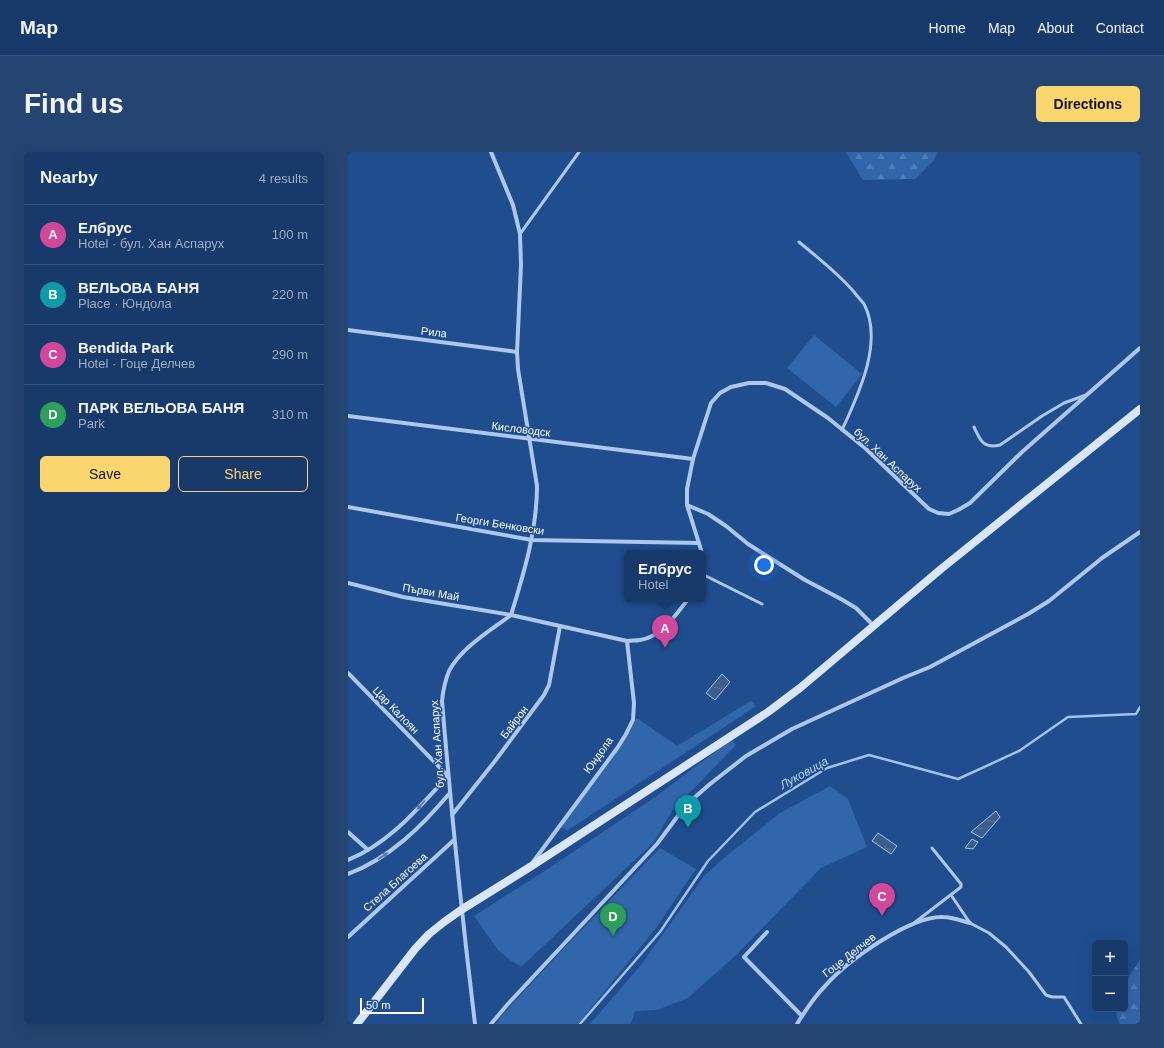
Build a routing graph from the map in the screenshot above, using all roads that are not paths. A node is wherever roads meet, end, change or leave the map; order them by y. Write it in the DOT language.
graph roads {
  1 [pos="491,152"];
  2 [pos="579,152"];
  3 [pos="520,234"];
  4 [pos="799,242"];
  5 [pos="348,330"];
  6 [pos="1140,348"];
  7 [pos="517,352"];
  8 [pos="1088,394"];
  9 [pos="1140,409"];
  10 [pos="348,416"];
  11 [pos="974,427"];
  12 [pos="842,430"];
  13 [pos="529,439"];
  14 [pos="693,459"];
  15 [pos="687,505"];
  16 [pos="348,507"];
  17 [pos="1140,532"];
  18 [pos="532,540"];
  19 [pos="699,543"];
  20 [pos="701,550"];
  21 [pos="706,577"];
  22 [pos="348,583"];
  23 [pos="685,602"];
  24 [pos="762,604"];
  25 [pos="511,615"];
  26 [pos="560,626"];
  27 [pos="874,626"];
  28 [pos="627,640"];
  29 [pos="348,673"];
  30 [pos="448,776"];
  31 [pos="449,794"];
  32 [pos="452,815"];
  33 [pos="348,832"];
  34 [pos="454,840"];
  35 [pos="932,848"];
  36 [pos="368,850"];
  37 [pos="348,860"];
  38 [pos="530,867"];
  39 [pos="348,874"];
  40 [pos="951,895"];
  41 [pos="461,910"];
  42 [pos="970,923"];
  43 [pos="910,925"];
  44 [pos="767,932"];
  45 [pos="348,937"];
  46 [pos="802,1016"];
  47 [pos="357,1024"];
  48 [pos="475,1024"];
  49 [pos="491,1024"];
  50 [pos="797,1024"];
  51 [pos="1081,1024"];
  1 -- 3 [label="street"];
  2 -- 3 [label="lane"];
  3 -- 7 [label="street"];
  4 -- 12 [label="lane"];
  5 -- 7 [label="street, Рила"];
  6 -- 8 [label="street, бул. Хан Аспарух"];
  7 -- 13 [label="street"];
  8 -- 11 [label="lane"];
  8 -- 12 [label="street, бул. Хан Аспарух"];
  9 -- 27 [label="main road, Юндола"];
  10 -- 13 [label="street, Кисловодск"];
  12 -- 14 [label="street, бул. Хан Аспарух"];
  13 -- 14 [label="street, Кисловодск"];
  13 -- 18 [label="street"];
  14 -- 15 [label="street, бул. Хан Аспарух"];
  15 -- 19 [label="street, бул. Хан Аспарух"];
  15 -- 27 [label="street"];
  16 -- 18 [label="street, Георги Бенковски"];
  17 -- 49 [label="street"];
  18 -- 19 [label="street, Георги Бенковски"];
  18 -- 25 [label="street"];
  19 -- 20 [label="street, бул. Хан Аспарух"];
  21 -- 24 [label="lane"];
  22 -- 25 [label="street, Първи Май"];
  23 -- 28 [label="street"];
  25 -- 26 [label="street"];
  25 -- 30 [label="street, бул. Хан Аспарух"];
  26 -- 28 [label="street"];
  26 -- 32 [label="street, Байрон"];
  27 -- 38 [label="main road, Юндола"];
  28 -- 38 [label="street, Юндола"];
  29 -- 30 [label="street, Цар Калоян"];
  30 -- 31 [label="street, бул. Хан Аспарух"];
  30 -- 36 [label="street, one-way"];
  31 -- 32 [label="street, бул. Хан Аспарух"];
  39 -- 31 [label="street, one-way"];
  32 -- 34 [label="street, бул. Хан Аспарух"];
  33 -- 36 [label="street"];
  34 -- 41 [label="street, бул. Хан Аспарух"];
  34 -- 45 [label="street, Стела Благоева"];
  35 -- 40 [label="lane"];
  36 -- 37 [label="street"];
  38 -- 41 [label="main road, Юндола"];
  40 -- 42 [label="lane"];
  40 -- 43 [label="lane"];
  41 -- 47 [label="main road, Юндола"];
  41 -- 48 [label="street, бул. Хан Аспарух"];
  42 -- 43 [label="street, Гоце Делчев"];
  42 -- 51 [label="lane, Гоце Делчев"];
  43 -- 46 [label="street, Гоце Делчев"];
  44 -- 46 [label="street"];
  46 -- 50 [label="street, Гоце Делчев"];
}
